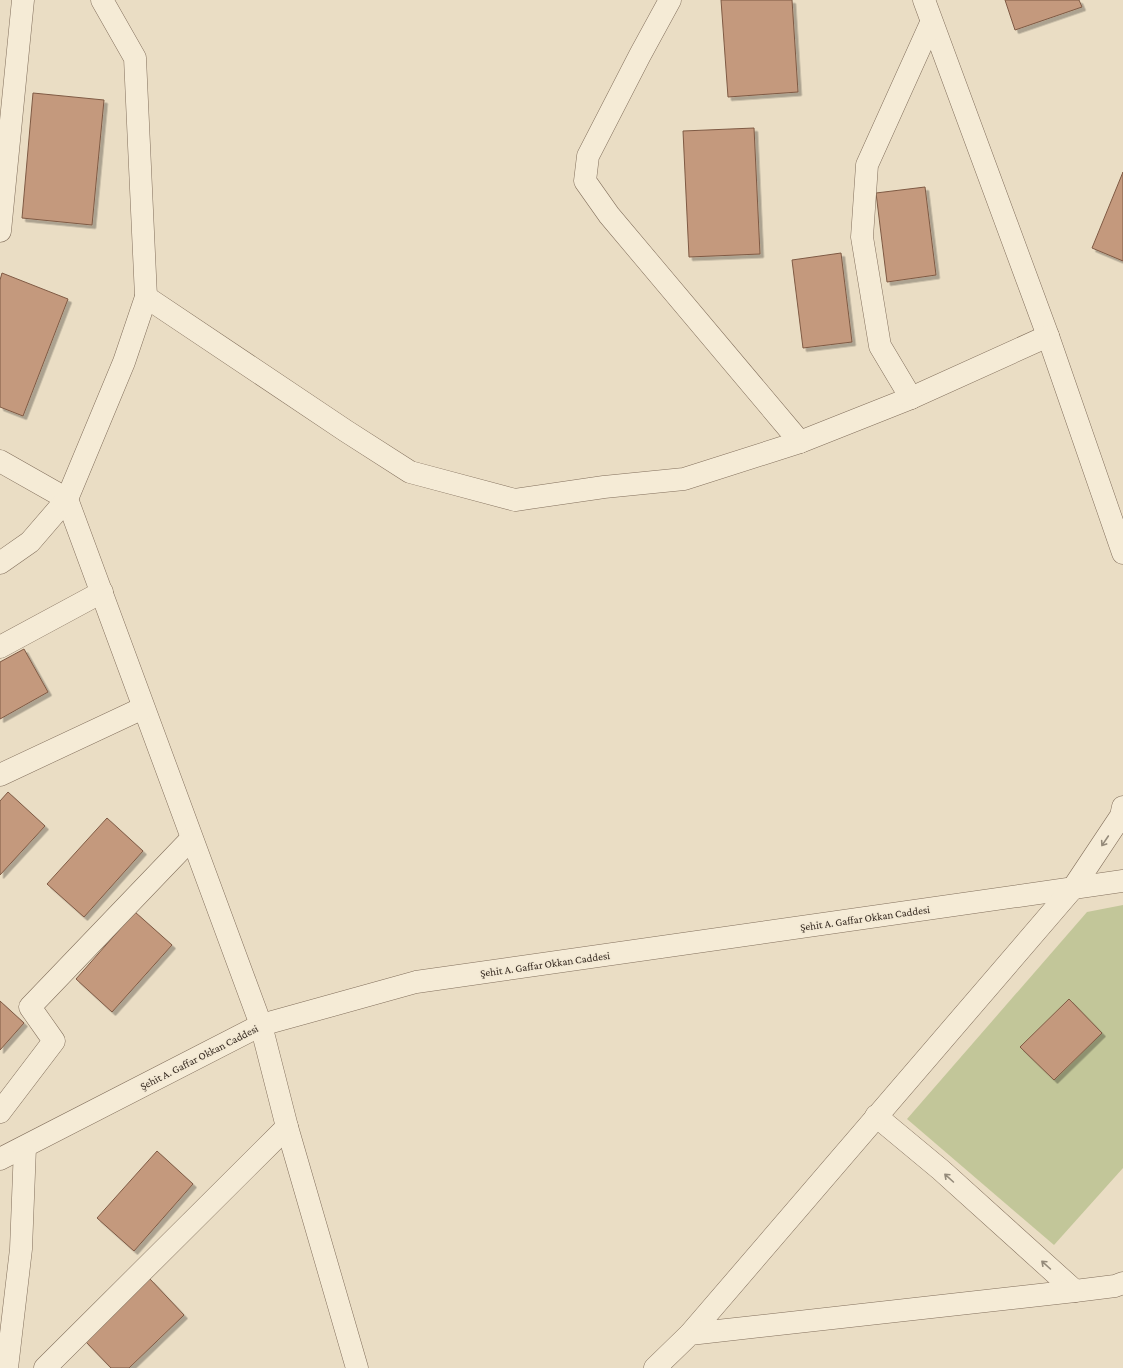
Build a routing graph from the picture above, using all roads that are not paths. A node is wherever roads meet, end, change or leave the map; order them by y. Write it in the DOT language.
graph roads {
  1 [pos="23,0"];
  2 [pos="102,0"];
  3 [pos="670,0"];
  4 [pos="924,0"];
  5 [pos="932,23"];
  6 [pos="0,231"];
  7 [pos="146,297"];
  8 [pos="1048,336"];
  9 [pos="911,398"];
  10 [pos="800,442"];
  11 [pos="0,461"];
  12 [pos="67,499"];
  13 [pos="1123,553"];
  14 [pos="0,563"];
  15 [pos="102,592"];
  16 [pos="0,647"];
  17 [pos="143,708"];
  18 [pos="0,775"];
  19 [pos="1123,807"];
  20 [pos="191,838"];
  21 [pos="1123,881"];
  22 [pos="1073,888"];
  23 [pos="261,1025"];
  24 [pos="0,1112"];
  25 [pos="876,1116"];
  26 [pos="287,1128"];
  27 [pos="25,1146"];
  28 [pos="0,1159"];
  29 [pos="1123,1283"];
  30 [pos="1075,1291"];
  31 [pos="690,1334"];
  32 [pos="7,1368"];
  33 [pos="45,1368"];
  34 [pos="357,1368"];
  35 [pos="655,1368"];
  1 -- 6 [label="street"];
  2 -- 7 [label="street"];
  3 -- 10 [label="street"];
  4 -- 5 [label="street"];
  5 -- 8 [label="street"];
  5 -- 9 [label="street"];
  7 -- 10 [label="street"];
  7 -- 12 [label="street"];
  8 -- 9 [label="street"];
  8 -- 13 [label="street"];
  9 -- 10 [label="street"];
  11 -- 12 [label="street"];
  12 -- 14 [label="street"];
  12 -- 15 [label="street"];
  15 -- 16 [label="street"];
  15 -- 17 [label="street"];
  17 -- 18 [label="street"];
  17 -- 20 [label="street"];
  19 -- 22 [label="street, one-way"];
  20 -- 23 [label="street"];
  20 -- 24 [label="street"];
  21 -- 22 [label="street, Şehit A. Gaffar Okkan Caddesi"];
  22 -- 23 [label="street, Şehit A. Gaffar Okkan Caddesi"];
  22 -- 25 [label="street"];
  23 -- 26 [label="street"];
  23 -- 27 [label="street, Şehit A. Gaffar Okkan Caddesi"];
  30 -- 25 [label="street, one-way"];
  25 -- 31 [label="street"];
  26 -- 33 [label="street"];
  26 -- 34 [label="street"];
  27 -- 28 [label="street, Şehit A. Gaffar Okkan Caddesi"];
  27 -- 32 [label="street"];
  29 -- 30 [label="street"];
  30 -- 31 [label="street"];
  31 -- 35 [label="street"];
}
